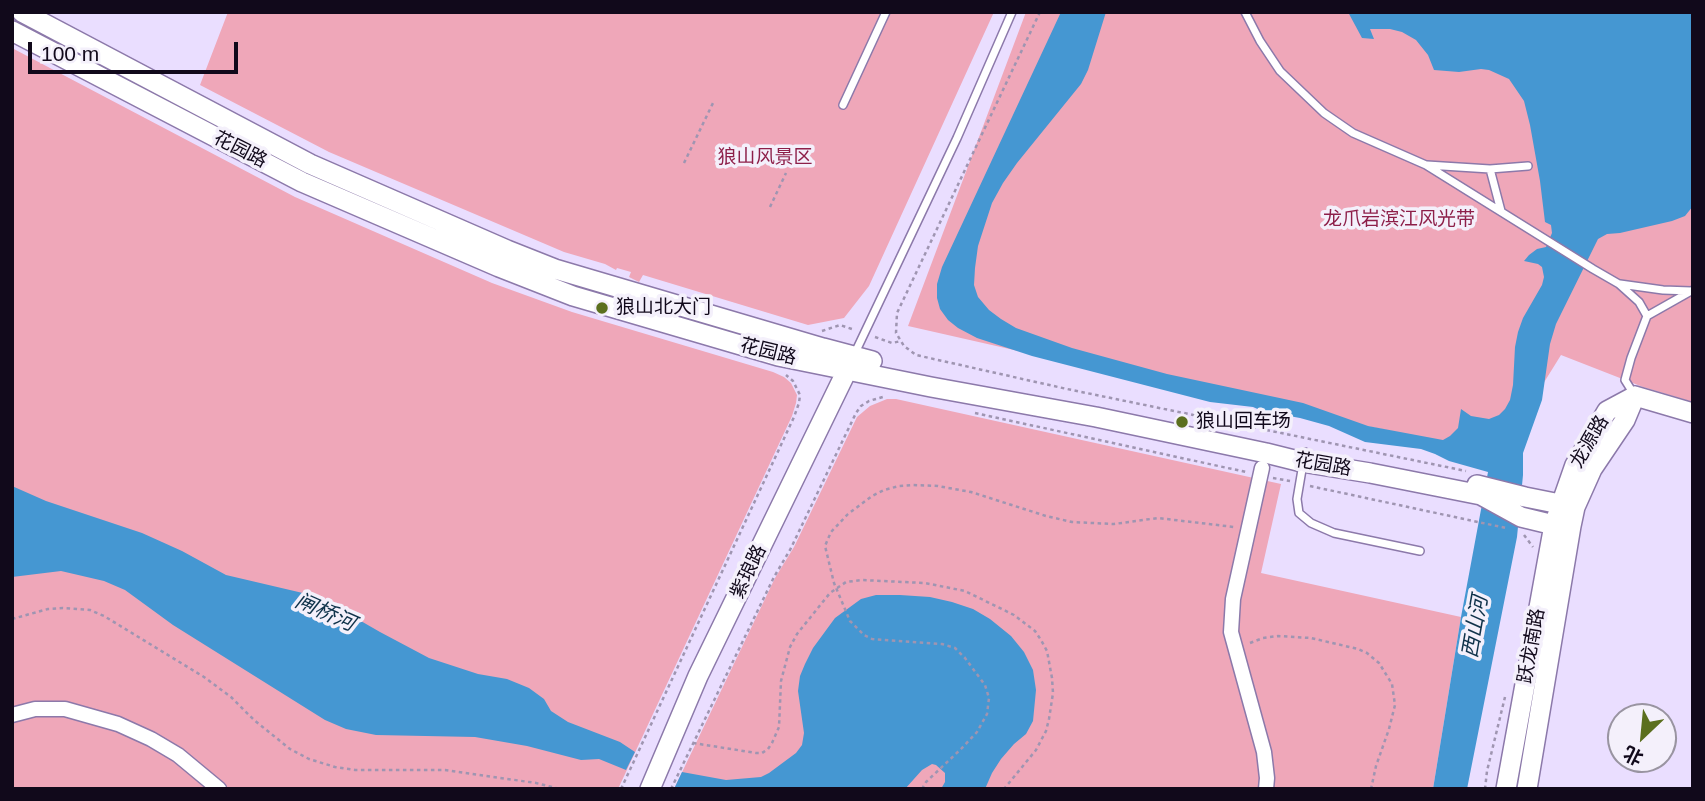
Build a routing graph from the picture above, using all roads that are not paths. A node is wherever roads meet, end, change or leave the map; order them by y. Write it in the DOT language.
graph roads {
  1 [pos="22,12"];
  2 [pos="886,12"];
  3 [pos="1012,12"];
  4 [pos="1245,12"];
  5 [pos="12,31"];
  6 [pos="843,105"];
  7 [pos="1426,165"];
  8 [pos="1528,166"];
  9 [pos="1490,169"];
  10 [pos="1501,212"];
  11 [pos="1619,284"];
  12 [pos="1692,290"];
  13 [pos="1647,316"];
  14 [pos="851,363"];
  15 [pos="1635,396"];
  16 [pos="1693,413"];
  17 [pos="1303,457"];
  18 [pos="1267,473"];
  19 [pos="1565,515"];
  20 [pos="1420,551"];
  21 [pos="12,715"];
  22 [pos="219,789"];
  23 [pos="650,789"];
  24 [pos="1266,789"];
  25 [pos="1506,789"];
  26 [pos="1527,789"];
  1 -- 14 [label="main road, 花园路"];
  2 -- 6 [label="lane"];
  3 -- 14 [label="lane"];
  4 -- 7 [label="lane"];
  5 -- 14 [label="main road, 花园路"];
  7 -- 9 [label="lane"];
  7 -- 10 [label="lane"];
  8 -- 9 [label="lane"];
  9 -- 10 [label="lane"];
  10 -- 11 [label="lane"];
  11 -- 12 [label="lane"];
  11 -- 13 [label="lane"];
  12 -- 13 [label="lane"];
  13 -- 15 [label="lane"];
  14 -- 17 [label="main road, 花园路"];
  14 -- 23 [label="main road, 紫琅路"];
  15 -- 16 [label="main road"];
  15 -- 19 [label="main road, 龙源路"];
  17 -- 19 [label="main road, 花园路"];
  17 -- 20 [label="lane"];
  18 -- 24 [label="street"];
  19 -- 25 [label="main road, 跃龙南路"];
  19 -- 26 [label="main road, 跃龙南路"];
  21 -- 22 [label="street"];
}
